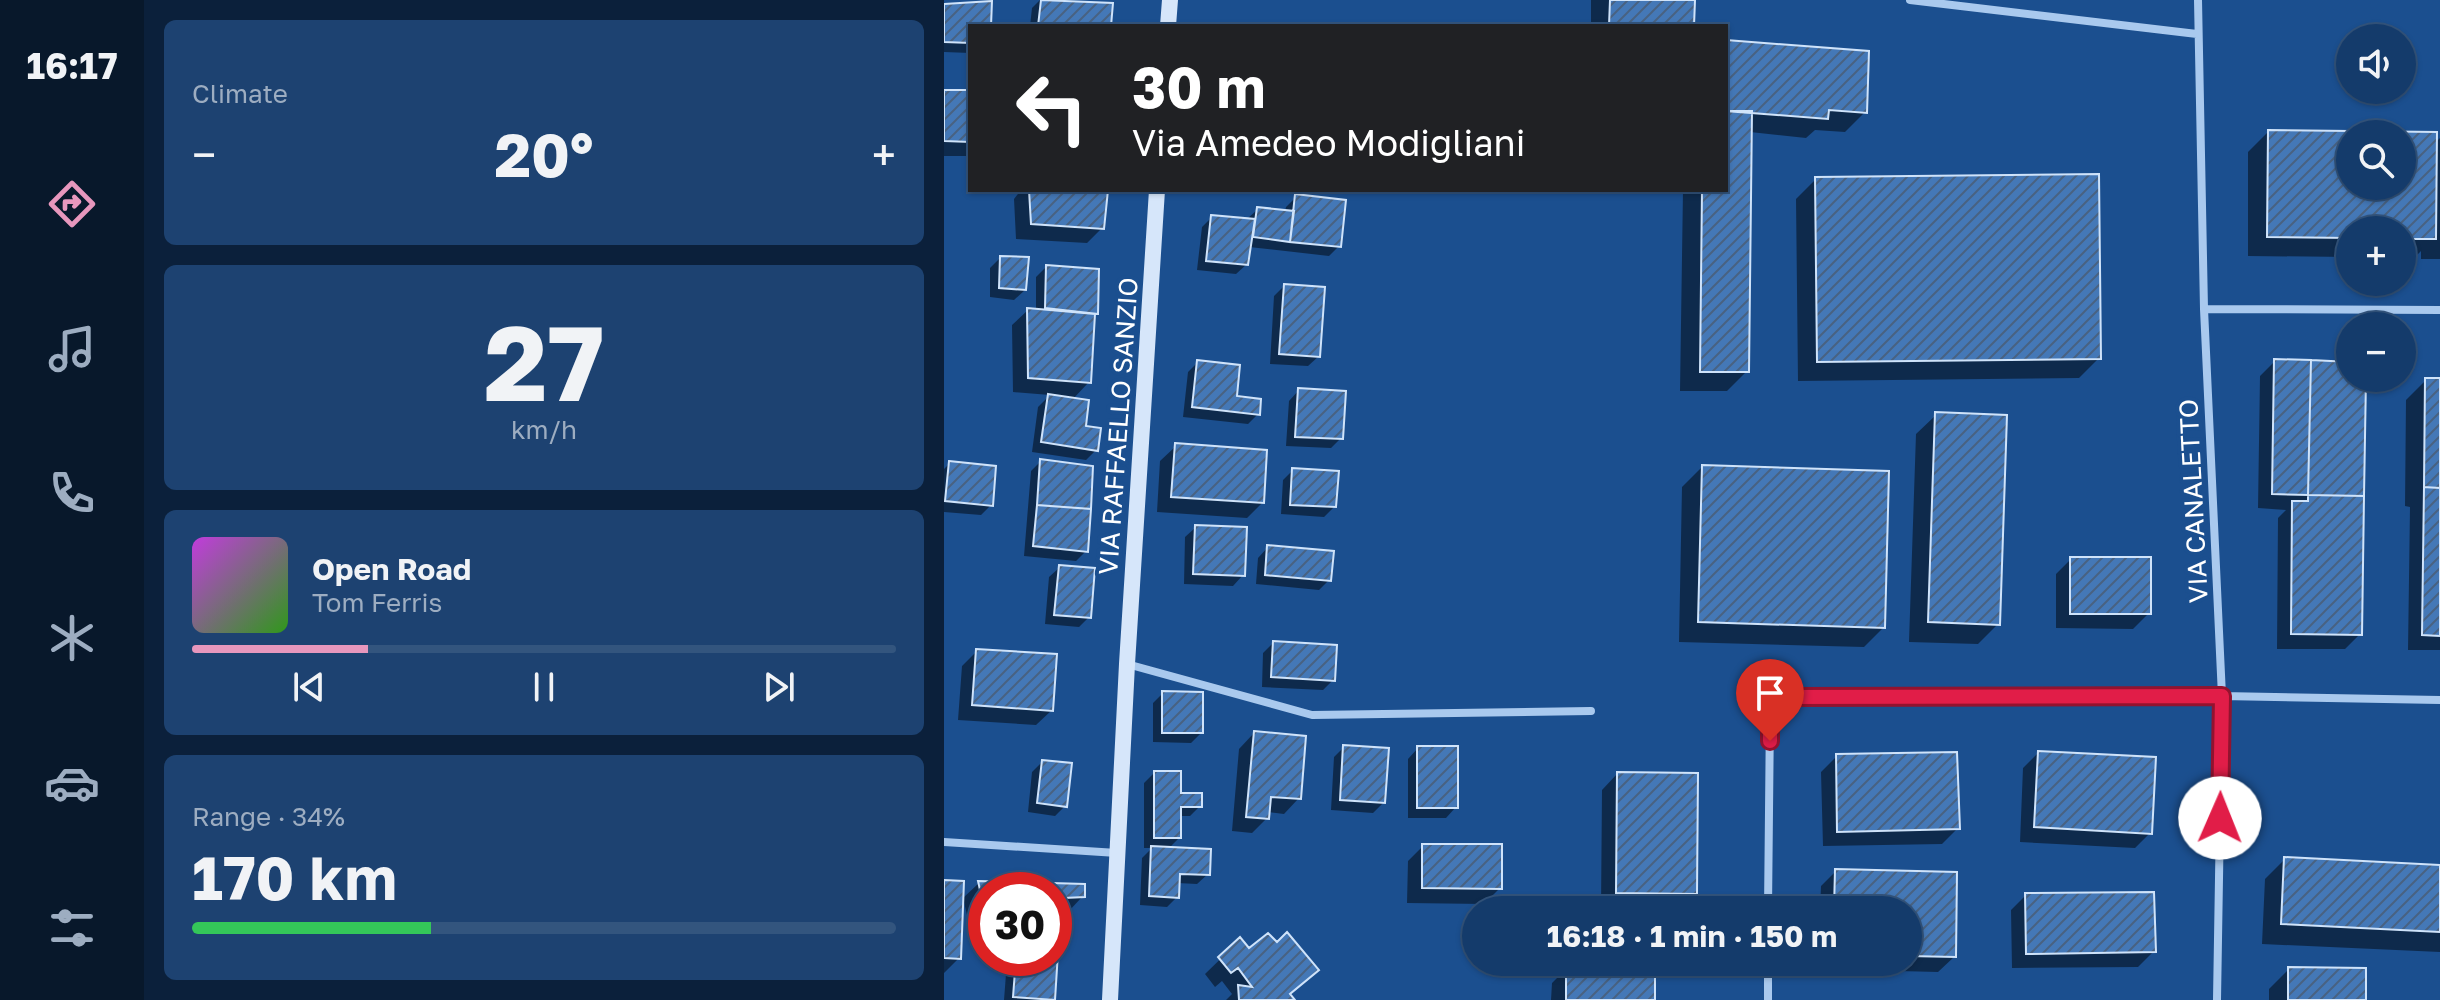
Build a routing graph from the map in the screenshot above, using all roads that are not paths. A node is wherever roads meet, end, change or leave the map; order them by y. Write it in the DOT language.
graph roads {
  1 [pos="1170,0"];
  2 [pos="1910,0"];
  3 [pos="2198,0"];
  4 [pos="1168,24"];
  5 [pos="2197,34"];
  6 [pos="1157,192"];
  7 [pos="2204,309"];
  8 [pos="2440,310"];
  9 [pos="1127,664"];
  10 [pos="2222,696"];
  11 [pos="2440,700"];
  12 [pos="1591,711"];
  13 [pos="944,842"];
  14 [pos="1117,853"];
  15 [pos="1768,896"];
  16 [pos="1768,976"];
  17 [pos="1110,1000"];
  18 [pos="1768,1000"];
  19 [pos="2217,1000"];
  1 -- 4 [label="main road"];
  2 -- 5 [label="street"];
  3 -- 5 [label="street, VIA CANALETTO"];
  5 -- 7 [label="street, VIA CANALETTO"];
  6 -- 9 [label="main road, VIA RAFFAELLO SANZIO"];
  7 -- 8 [label="street"];
  7 -- 10 [label="street, VIA CANALETTO"];
  9 -- 12 [label="street"];
  9 -- 14 [label="main road, VIA RAFFAELLO SANZIO"];
  10 -- 11 [label="street"];
  10 -- 15 [label="street"];
  10 -- 19 [label="street, VIA CANALETTO"];
  13 -- 14 [label="street"];
  14 -- 17 [label="main road, VIA RAFFAELLO SANZIO"];
  16 -- 18 [label="street"];
}
